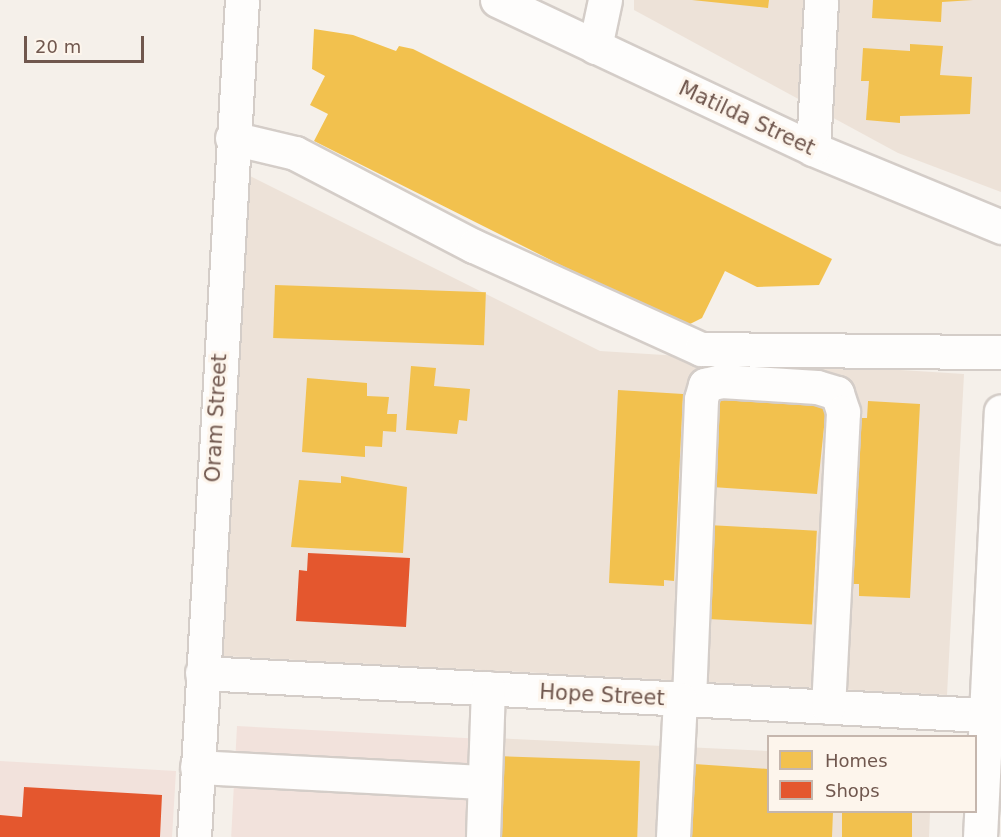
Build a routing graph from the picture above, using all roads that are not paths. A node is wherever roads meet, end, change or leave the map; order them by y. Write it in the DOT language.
graph roads {
  1 [pos="242,0"];
  2 [pos="496,0"];
  3 [pos="605,0"];
  4 [pos="821,0"];
  5 [pos="596,47"];
  6 [pos="232,138"];
  7 [pos="813,149"];
  8 [pos="1001,227"];
  9 [pos="1001,352"];
  10 [pos="1001,422"];
  11 [pos="202,673"];
  12 [pos="488,688"];
  13 [pos="684,699"];
  14 [pos="828,707"];
  15 [pos="993,715"];
  16 [pos="197,767"];
  17 [pos="485,782"];
  18 [pos="194,837"];
  19 [pos="483,837"];
  20 [pos="673,837"];
  21 [pos="980,837"];
  1 -- 6 [label="street, Oram Street"];
  2 -- 5 [label="street, Matilda Street"];
  3 -- 5 [label="street"];
  4 -- 7 [label="street"];
  5 -- 7 [label="street, Matilda Street"];
  6 -- 9 [label="street"];
  6 -- 11 [label="street, Oram Street"];
  7 -- 8 [label="street, Matilda Street"];
  10 -- 15 [label="street"];
  11 -- 12 [label="street, Hope Street"];
  11 -- 16 [label="street, Oram Street"];
  12 -- 13 [label="street, Hope Street"];
  12 -- 17 [label="street"];
  13 -- 14 [label="street, Hope Street"];
  13 -- 14 [label="street"];
  13 -- 20 [label="street"];
  14 -- 15 [label="street, Hope Street"];
  15 -- 21 [label="street"];
  16 -- 17 [label="street"];
  16 -- 18 [label="street, Oram Street"];
  17 -- 19 [label="street"];
}
